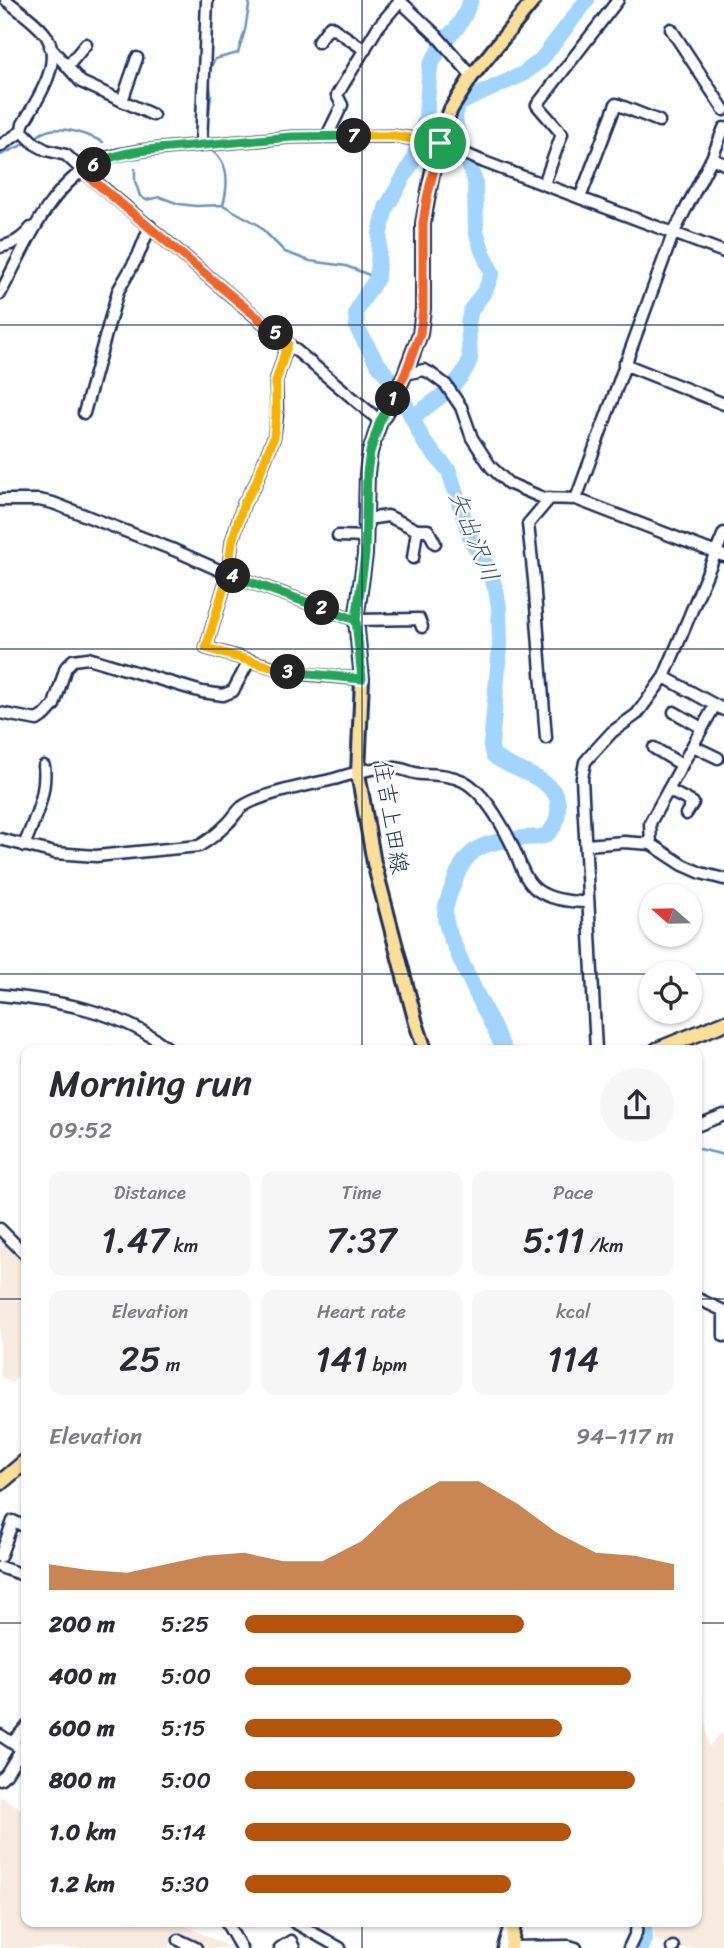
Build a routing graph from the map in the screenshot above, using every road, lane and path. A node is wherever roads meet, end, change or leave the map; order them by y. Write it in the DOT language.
graph roads {
  1 [pos="6,0"];
  2 [pos="207,0"];
  3 [pos="400,0"];
  4 [pos="534,0"];
  5 [pos="618,0"];
  6 [pos="671,29"];
  7 [pos="318,42"];
  8 [pos="86,44"];
  9 [pos="50,46"];
  10 [pos="365,50"];
  11 [pos="137,58"];
  12 [pos="68,66"];
  13 [pos="472,76"];
  14 [pos="122,101"];
  15 [pos="724,110"];
  16 [pos="153,115"];
  17 [pos="659,121"];
  18 [pos="724,128"];
  19 [pos="22,131"];
  20 [pos="327,136"];
  21 [pos="440,143"];
  22 [pos="0,146"];
  23 [pos="201,146"];
  24 [pos="712,158"];
  25 [pos="724,164"];
  26 [pos="83,172"];
  27 [pos="544,184"];
  28 [pos="580,198"];
  29 [pos="37,226"];
  30 [pos="150,226"];
  31 [pos="673,234"];
  32 [pos="0,247"];
  33 [pos="724,252"];
  34 [pos="0,294"];
  35 [pos="288,343"];
  36 [pos="624,364"];
  37 [pos="403,379"];
  38 [pos="724,404"];
  39 [pos="83,413"];
  40 [pos="380,421"];
  41 [pos="550,498"];
  42 [pos="576,499"];
  43 [pos="0,500"];
  44 [pos="367,519"];
  45 [pos="417,530"];
  46 [pos="724,533"];
  47 [pos="338,536"];
  48 [pos="366,537"];
  49 [pos="435,543"];
  50 [pos="720,555"];
  51 [pos="413,558"];
  52 [pos="228,574"];
  53 [pos="356,620"];
  54 [pos="422,627"];
  55 [pos="249,661"];
  56 [pos="664,677"];
  57 [pos="362,679"];
  58 [pos="719,707"];
  59 [pos="674,712"];
  60 [pos="0,713"];
  61 [pos="702,728"];
  62 [pos="546,738"];
  63 [pos="692,746"];
  64 [pos="654,748"];
  65 [pos="718,758"];
  66 [pos="682,765"];
  67 [pos="44,766"];
  68 [pos="358,773"];
  69 [pos="668,790"];
  70 [pos="686,814"];
  71 [pos="0,839"];
  72 [pos="586,845"];
  73 [pos="651,845"];
  74 [pos="24,846"];
  75 [pos="724,878"];
  76 [pos="588,902"];
  77 [pos="0,995"];
  78 [pos="724,1023"];
  79 [pos="163,1045"];
  80 [pos="423,1045"];
  81 [pos="596,1045"];
  82 [pos="669,1045"];
  83 [pos="724,1115"];
  84 [pos="702,1124"];
  85 [pos="0,1229"];
  86 [pos="21,1250"];
  87 [pos="702,1301"];
  88 [pos="724,1312"];
  89 [pos="724,1336"];
  90 [pos="21,1465"];
  91 [pos="0,1483"];
  92 [pos="21,1525"];
  93 [pos="0,1558"];
  94 [pos="0,1567"];
  95 [pos="21,1574"];
  96 [pos="21,1733"];
  97 [pos="0,1735"];
  98 [pos="12,1743"];
  99 [pos="21,1749"];
  100 [pos="21,1755"];
  101 [pos="0,1779"];
  102 [pos="229,1927"];
  103 [pos="302,1927"];
  104 [pos="509,1927"];
  105 [pos="513,1927"];
  106 [pos="637,1927"];
  107 [pos="179,1940"];
  108 [pos="196,1948"];
  109 [pos="241,1948"];
  110 [pos="280,1948"];
  111 [pos="294,1948"];
  112 [pos="340,1948"];
  113 [pos="503,1948"];
  114 [pos="511,1948"];
  115 [pos="576,1948"];
  116 [pos="629,1948"];
  1 -- 9 [label="street"];
  2 -- 23 [label="street"];
  3 -- 10 [label="street"];
  3 -- 13 [label="street"];
  4 -- 13 [label="main road, 住吉上田線"];
  5 -- 27 [label="street"];
  6 -- 15 [label="street"];
  7 -- 10 [label="street"];
  8 -- 12 [label="street"];
  9 -- 12 [label="street"];
  9 -- 19 [label="street"];
  10 -- 20 [label="street"];
  11 -- 14 [label="street"];
  12 -- 14 [label="street"];
  13 -- 21 [label="main road, 住吉上田線"];
  14 -- 16 [label="street"];
  17 -- 28 [label="street"];
  18 -- 24 [label="street"];
  19 -- 22 [label="street"];
  19 -- 26 [label="street"];
  20 -- 21 [label="street"];
  20 -- 23 [label="street"];
  21 -- 27 [label="street"];
  21 -- 37 [label="main road, 住吉上田線"];
  23 -- 26 [label="street"];
  24 -- 25 [label="street"];
  24 -- 31 [label="street"];
  26 -- 29 [label="street"];
  26 -- 30 [label="street"];
  27 -- 28 [label="street"];
  28 -- 31 [label="street"];
  29 -- 32 [label="street"];
  29 -- 34 [label="street"];
  30 -- 35 [label="street"];
  30 -- 39 [label="street"];
  31 -- 33 [label="street"];
  31 -- 36 [label="street"];
  35 -- 40 [label="street"];
  35 -- 52 [label="street"];
  36 -- 38 [label="street"];
  36 -- 42 [label="street"];
  37 -- 40 [label="main road, 住吉上田線"];
  37 -- 41 [label="street"];
  40 -- 44 [label="main road, 住吉上田線"];
  41 -- 42 [label="street"];
  41 -- 62 [label="street"];
  42 -- 50 [label="street"];
  43 -- 52 [label="street"];
  44 -- 45 [label="street"];
  44 -- 48 [label="main road, 住吉上田線"];
  45 -- 49 [label="street"];
  45 -- 51 [label="street"];
  46 -- 50 [label="street"];
  47 -- 48 [label="street"];
  48 -- 53 [label="main road, 住吉上田線"];
  50 -- 56 [label="street"];
  52 -- 53 [label="street"];
  52 -- 55 [label="street"];
  53 -- 54 [label="street"];
  53 -- 57 [label="main road, 住吉上田線"];
  55 -- 57 [label="street"];
  55 -- 60 [label="street"];
  56 -- 58 [label="street"];
  56 -- 72 [label="street"];
  57 -- 68 [label="main road, 住吉上田線"];
  58 -- 61 [label="street"];
  59 -- 61 [label="street"];
  61 -- 63 [label="street"];
  63 -- 65 [label="street"];
  63 -- 66 [label="street"];
  64 -- 66 [label="street"];
  66 -- 69 [label="street"];
  67 -- 74 [label="street"];
  68 -- 74 [label="street"];
  68 -- 76 [label="street"];
  68 -- 80 [label="main road, 住吉上田線"];
  69 -- 70 [label="street"];
  69 -- 73 [label="street"];
  71 -- 74 [label="street"];
  72 -- 73 [label="street"];
  72 -- 76 [label="street"];
  73 -- 75 [label="street"];
  76 -- 81 [label="street"];
  77 -- 79 [label="street"];
  78 -- 82 [label="highway"];
  83 -- 84 [label="street"];
  85 -- 86 [label="street"];
  87 -- 88 [label="street"];
  88 -- 89 [label="street"];
  90 -- 91 [label="highway"];
  92 -- 93 [label="street"];
  94 -- 95 [label="street"];
  96 -- 98 [label="street"];
  97 -- 98 [label="street"];
  98 -- 99 [label="street"];
  100 -- 101 [label="street"];
  102 -- 109 [label="street"];
  103 -- 112 [label="street"];
  104 -- 113 [label="street"];
  105 -- 114 [label="main road"];
  106 -- 116 [label="street"];
  107 -- 108 [label="street"];
  110 -- 111 [label="street"];
  114 -- 115 [label="street"];
}
